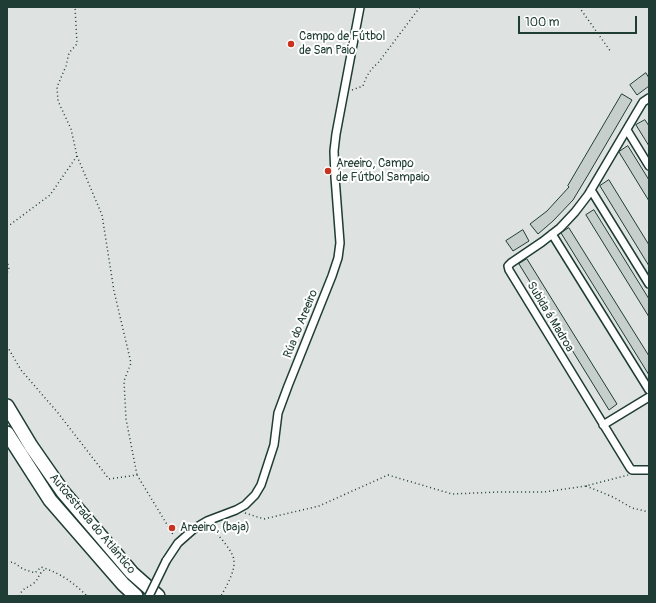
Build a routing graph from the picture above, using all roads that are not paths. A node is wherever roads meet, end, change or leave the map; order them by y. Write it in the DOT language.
graph roads {
  1 [pos="360,7"];
  2 [pos="649,98"];
  3 [pos="627,130"];
  4 [pos="649,166"];
  5 [pos="591,190"];
  6 [pos="552,234"];
  7 [pos="649,284"];
  8 [pos="649,390"];
  9 [pos="649,397"];
  10 [pos="7,406"];
  11 [pos="603,425"];
  12 [pos="7,433"];
  13 [pos="648,470"];
  14 [pos="136,596"];
  15 [pos="150,596"];
  16 [pos="158,596"];
  1 -- 15 [label="street, Rúa do Areeiro, bridge"];
  2 -- 3 [label="street, Subida á Madroa"];
  3 -- 4 [label="street"];
  3 -- 5 [label="street, Subida á Madroa"];
  5 -- 6 [label="street, Subida á Madroa"];
  5 -- 7 [label="street"];
  6 -- 8 [label="street"];
  6 -- 11 [label="street, Subida á Madroa"];
  9 -- 11 [label="street"];
  10 -- 16 [label="highway, Autoestrada do Atlántico"];
  11 -- 13 [label="street, Subida á Madroa"];
  12 -- 14 [label="highway, Autoestrada do Atlántico"];
}
